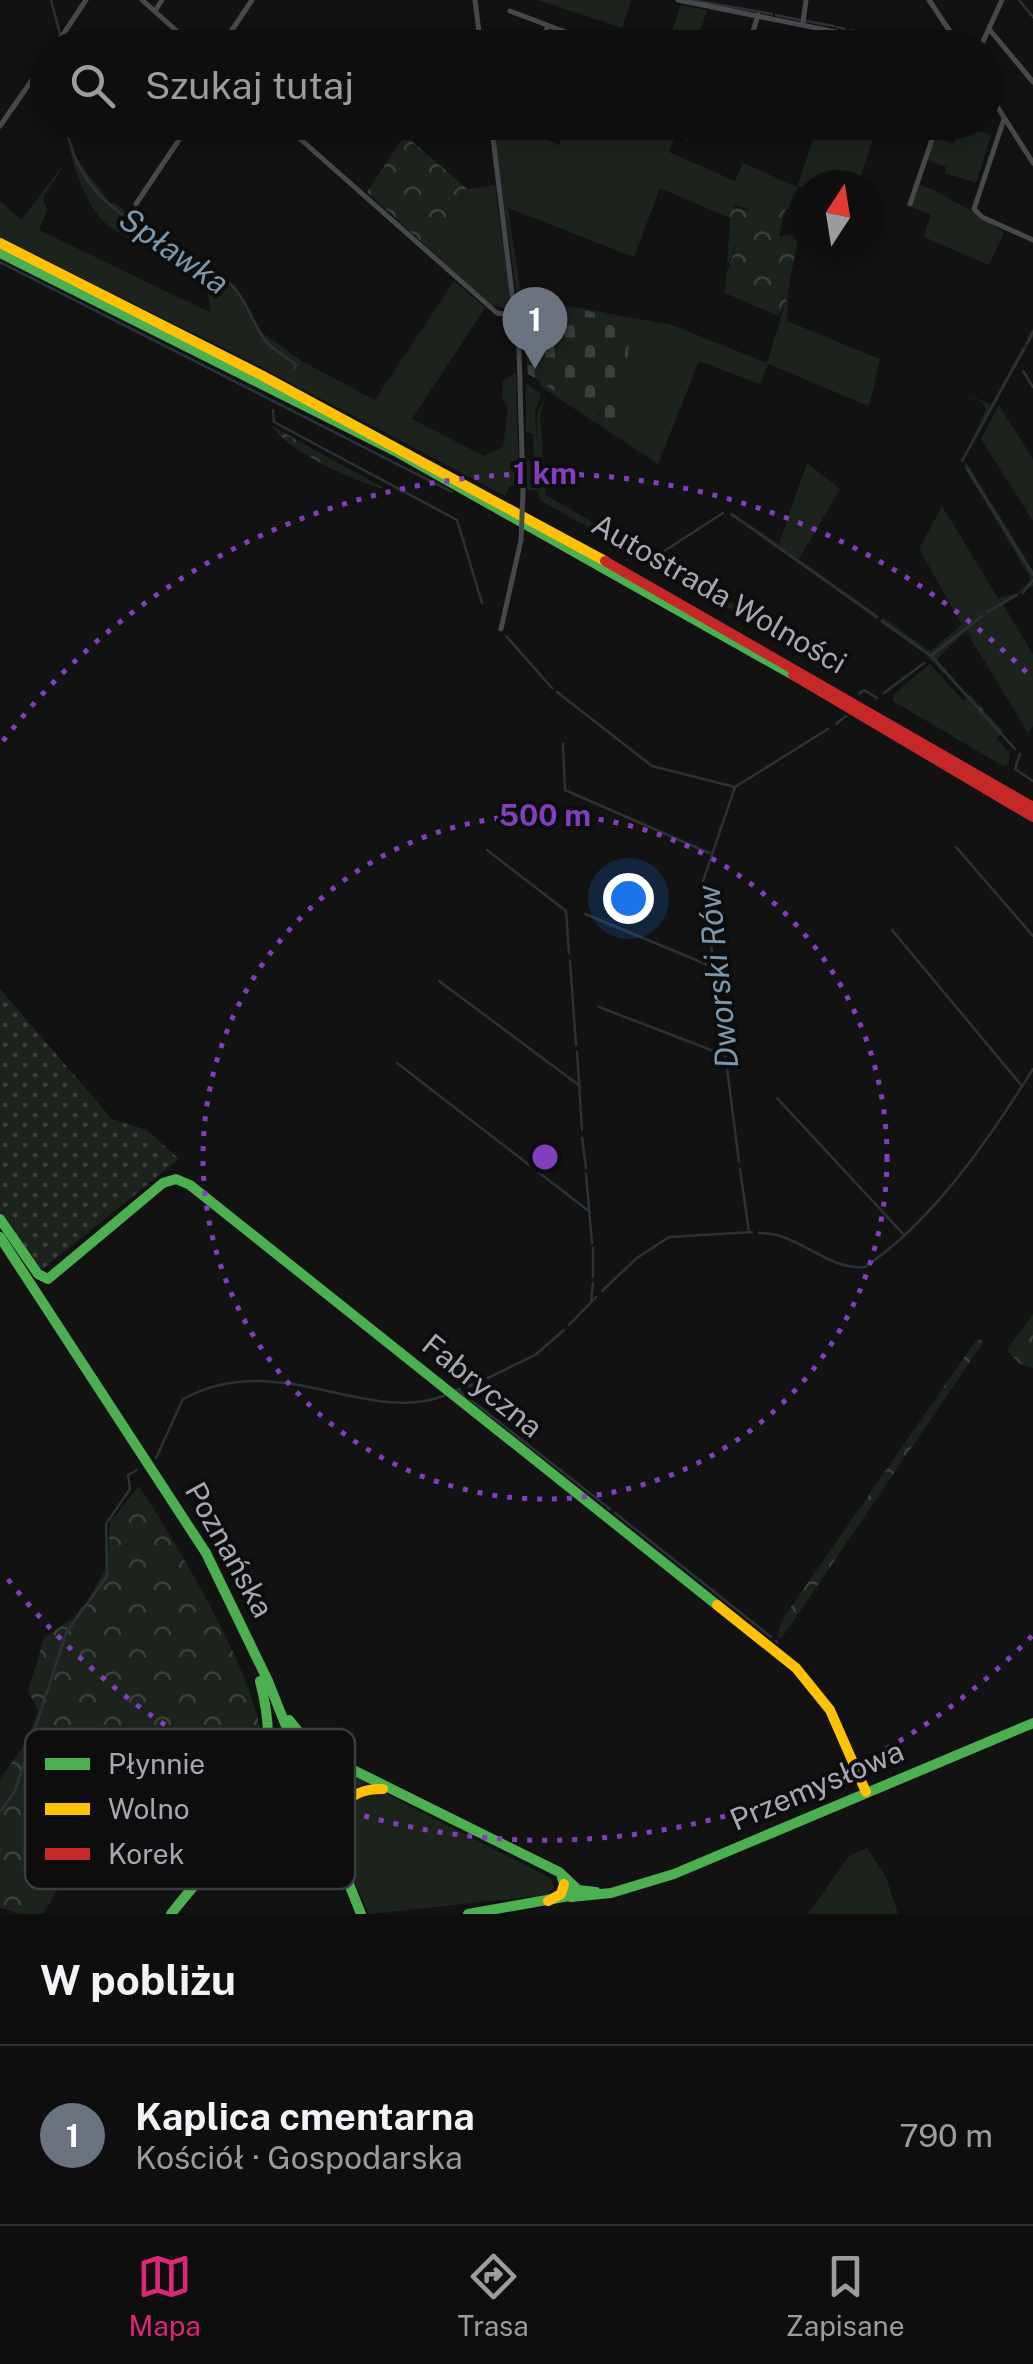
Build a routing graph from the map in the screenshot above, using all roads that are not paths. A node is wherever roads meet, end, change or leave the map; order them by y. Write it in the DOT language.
graph roads {
  1 [pos="86,0"];
  2 [pos="142,0"];
  3 [pos="162,0"];
  4 [pos="252,0"];
  5 [pos="474,0"];
  6 [pos="678,0"];
  7 [pos="806,0"];
  8 [pos="929,0"];
  9 [pos="1002,0"];
  10 [pos="155,11"];
  11 [pos="510,12"];
  12 [pos="758,15"];
  13 [pos="802,23"];
  14 [pos="547,28"];
  15 [pos="66,30"];
  16 [pos="176,30"];
  17 [pos="232,30"];
  18 [pos="479,30"];
  19 [pos="553,30"];
  20 [pos="753,30"];
  21 [pos="834,30"];
  22 [pos="949,30"];
  23 [pos="988,30"];
  24 [pos="1003,47"];
  25 [pos="1033,82"];
  26 [pos="30,83"];
  27 [pos="1004,119"];
  28 [pos="1003,122"];
  29 [pos="0,126"];
  30 [pos="180,140"];
  31 [pos="301,140"];
  32 [pos="493,140"];
  33 [pos="932,140"];
  34 [pos="997,140"];
  35 [pos="1033,163"];
  36 [pos="136,204"];
  37 [pos="910,204"];
  38 [pos="1033,240"];
  39 [pos="0,243"];
  40 [pos="0,254"];
  41 [pos="516,316"];
  42 [pos="501,629"];
  43 [pos="1033,807"];
  44 [pos="1033,817"];
  45 [pos="0,1219"];
  46 [pos="0,1237"];
  47 [pos="0,1250"];
  48 [pos="264,1681"];
  49 [pos="1033,1723"];
  50 [pos="270,1729"];
  51 [pos="282,1729"];
  52 [pos="284,1729"];
  53 [pos="296,1729"];
  54 [pos="355,1769"];
  55 [pos="866,1792"];
  56 [pos="402,1795"];
  57 [pos="355,1796"];
  58 [pos="568,1884"];
  59 [pos="189,1889"];
  60 [pos="343,1889"];
  61 [pos="351,1889"];
  62 [pos="619,1890"];
  63 [pos="596,1892"];
  64 [pos="571,1897"];
  65 [pos="548,1901"];
  66 [pos="171,1914"];
  67 [pos="353,1914"];
  68 [pos="361,1914"];
  69 [pos="468,1914"];
  1 -- 15 [label="street"];
  2 -- 10 [label="street"];
  3 -- 10 [label="street"];
  4 -- 17 [label="street"];
  5 -- 18 [label="street"];
  6 -- 12 [label="street"];
  7 -- 13 [label="street"];
  8 -- 22 [label="street"];
  9 -- 23 [label="street"];
  10 -- 16 [label="street"];
  11 -- 14 [label="street"];
  12 -- 13 [label="street"];
  12 -- 20 [label="street"];
  13 -- 21 [label="street"];
  14 -- 19 [label="street"];
  24 -- 25 [label="street"];
  26 -- 29 [label="street"];
  27 -- 28 [label="street"];
  27 -- 35 [label="street"];
  30 -- 36 [label="street"];
  31 -- 41 [label="street"];
  32 -- 41 [label="street"];
  33 -- 37 [label="street"];
  34 -- 38 [label="street"];
  39 -- 43 [label="main road, Autostrada Wolności"];
  40 -- 44 [label="main road, Autostrada Wolności"];
  41 -- 42 [label="street, bridge"];
  45 -- 55 [label="main road, Fabryczna"];
  46 -- 48 [label="main road, Poznańska"];
  47 -- 48 [label="main road, Poznańska"];
  48 -- 50 [label="main road"];
  48 -- 51 [label="main road, Poznańska"];
  48 -- 52 [label="main road, Poznańska"];
  48 -- 53 [label="main road"];
  49 -- 55 [label="main road, Przemysłowa"];
  54 -- 56 [label="main road"];
  55 -- 62 [label="main road, Przemysłowa"];
  56 -- 57 [label="main road"];
  56 -- 58 [label="main road"];
  58 -- 63 [label="main road"];
  58 -- 64 [label="main road"];
  58 -- 65 [label="main road"];
  59 -- 66 [label="main road"];
  60 -- 67 [label="main road, Poznańska"];
  61 -- 68 [label="main road, Poznańska"];
  62 -- 63 [label="main road, Przemysłowa"];
  62 -- 64 [label="main road, Przemysłowa"];
  63 -- 64 [label="main road, Przemysłowa"];
  64 -- 65 [label="main road, Przemysłowa"];
  65 -- 69 [label="main road, Przemysłowa"];
}
